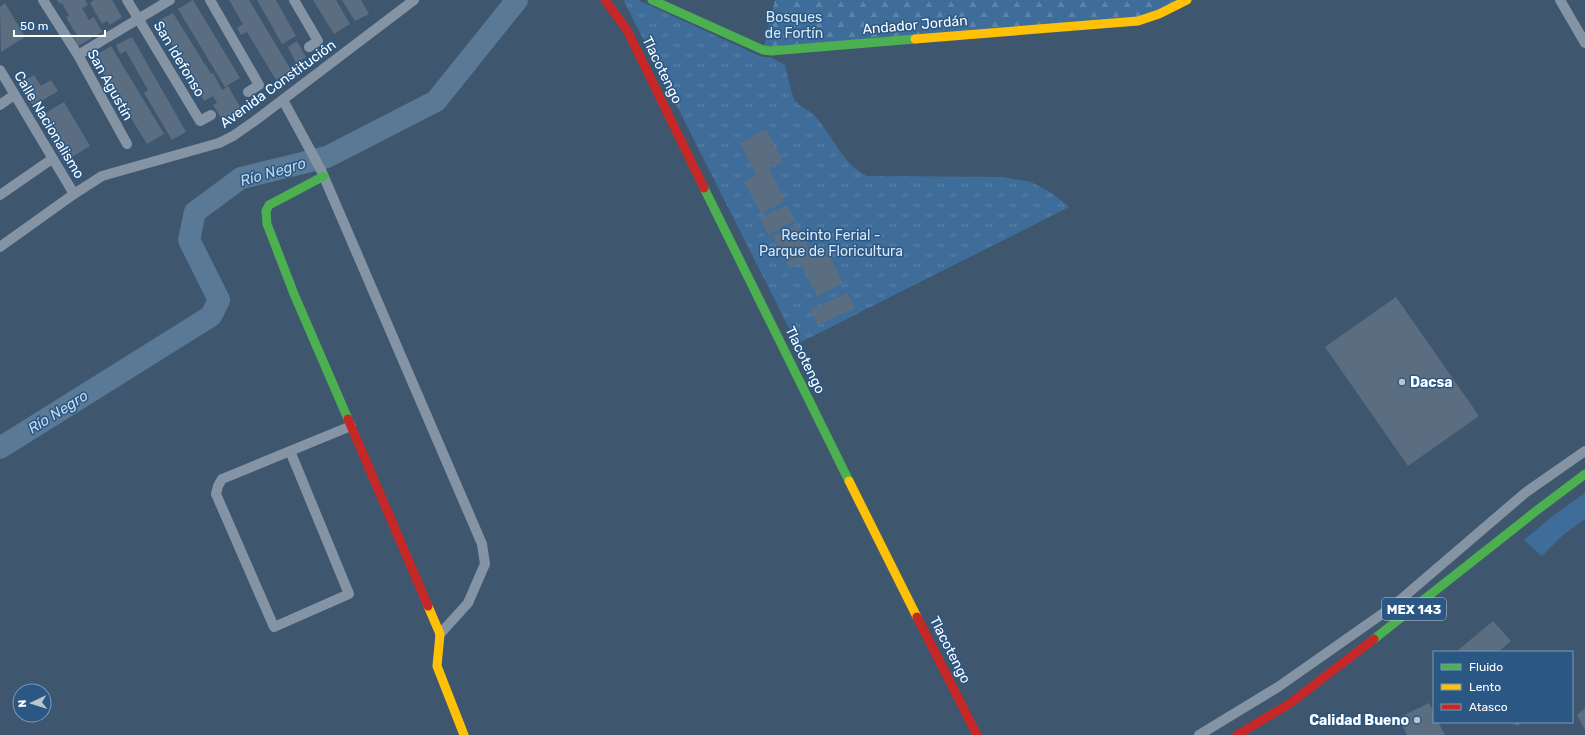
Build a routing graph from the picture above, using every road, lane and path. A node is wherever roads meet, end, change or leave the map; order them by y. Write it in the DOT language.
graph roads {
  1 [pos="43,0"];
  2 [pos="127,0"];
  3 [pos="170,0"];
  4 [pos="210,0"];
  5 [pos="294,0"];
  6 [pos="414,0"];
  7 [pos="605,0"];
  8 [pos="652,0"];
  9 [pos="1187,0"];
  10 [pos="1560,0"];
  11 [pos="138,19"];
  12 [pos="1585,43"];
  13 [pos="309,47"];
  14 [pos="78,55"];
  15 [pos="0,70"];
  16 [pos="248,92"];
  17 [pos="14,95"];
  18 [pos="283,100"];
  19 [pos="0,105"];
  20 [pos="211,115"];
  21 [pos="127,144"];
  22 [pos="52,159"];
  23 [pos="322,173"];
  24 [pos="74,194"];
  25 [pos="0,195"];
  26 [pos="0,247"];
  27 [pos="351,426"];
  28 [pos="290,451"];
  29 [pos="1585,451"];
  30 [pos="1585,474"];
  31 [pos="440,634"];
  32 [pos="464,735"];
  33 [pos="977,735"];
  34 [pos="1199,735"];
  35 [pos="1237,735"];
  1 -- 14 [label="street, San Agustín"];
  2 -- 11 [label="street, San Idefonso"];
  3 -- 11 [label="street"];
  4 -- 16 [label="street"];
  5 -- 13 [label="street"];
  6 -- 18 [label="street, Avenida Constitución"];
  7 -- 33 [label="street, Tlacotengo"];
  8 -- 9 [label="street, Andador Jordán"];
  10 -- 12 [label="street"];
  11 -- 14 [label="street"];
  11 -- 20 [label="street, San Idefonso"];
  14 -- 21 [label="street, San Agustín"];
  15 -- 17 [label="street, Calle Nacionalismo"];
  17 -- 19 [label="street"];
  17 -- 22 [label="street, Calle Nacionalismo"];
  18 -- 23 [label="street"];
  18 -- 24 [label="street, Avenida Constitución"];
  22 -- 24 [label="street, Calle Nacionalismo"];
  22 -- 25 [label="street"];
  23 -- 27 [label="street"];
  23 -- 31 [label="street"];
  24 -- 26 [label="street, Avenida Constitución"];
  27 -- 28 [label="street"];
  27 -- 31 [label="street"];
  28 -- 28 [label="street"];
  29 -- 34 [label="street"];
  30 -- 35 [label="street, MEX 143"];
  31 -- 32 [label="street"];
}
